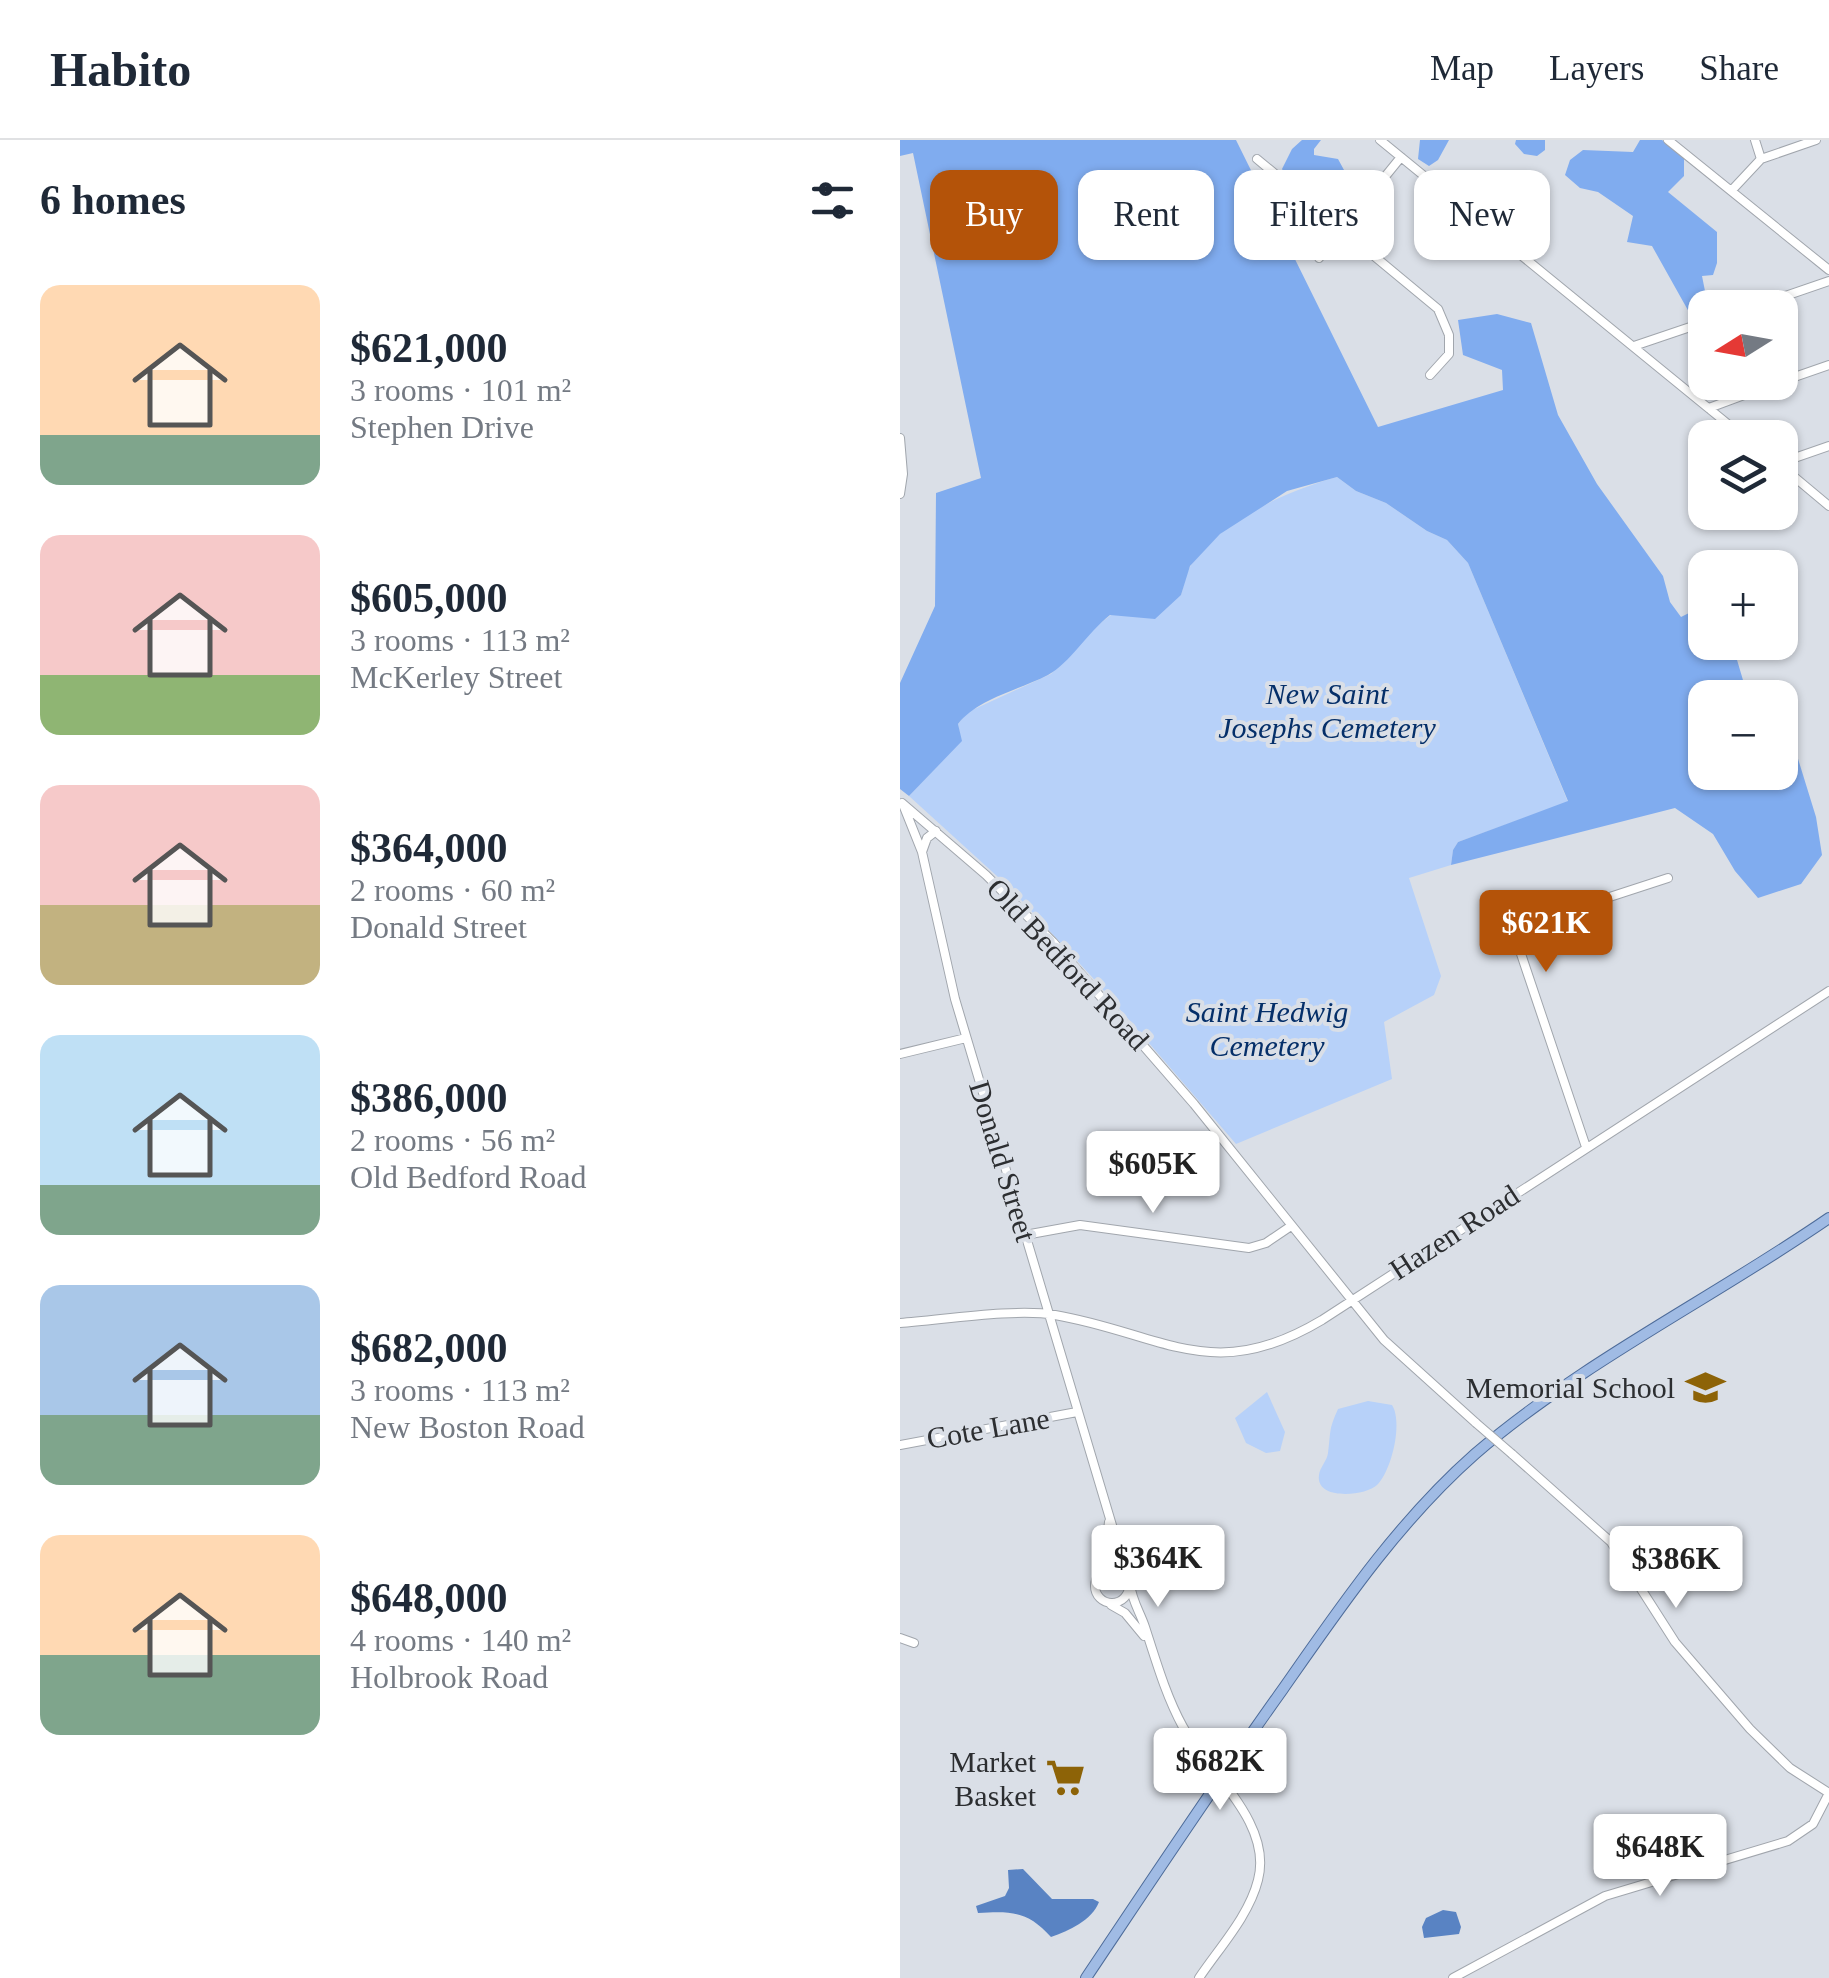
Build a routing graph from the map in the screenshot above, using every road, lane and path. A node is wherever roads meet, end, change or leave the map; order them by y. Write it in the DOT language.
graph roads {
  1 [pos="1380,140"];
  2 [pos="1668,140"];
  3 [pos="1755,140"];
  4 [pos="1816,140"];
  5 [pos="1401,157"];
  6 [pos="1257,159"];
  7 [pos="1761,159"];
  8 [pos="1270,170"];
  9 [pos="1390,170"];
  10 [pos="1732,190"];
  11 [pos="1378,260"];
  12 [pos="1829,270"];
  13 [pos="1829,281"];
  14 [pos="1798,292"];
  15 [pos="1688,328"];
  16 [pos="1634,346"];
  17 [pos="1829,365"];
  18 [pos="1430,375"];
  19 [pos="1798,376"];
  20 [pos="1731,400"];
  21 [pos="1709,408"];
  22 [pos="1723,420"];
  23 [pos="900,438"];
  24 [pos="1829,446"];
  25 [pos="1798,457"];
  26 [pos="1798,479"];
  27 [pos="900,494"];
  28 [pos="1829,506"];
  29 [pos="901,802"];
  30 [pos="936,831"];
  31 [pos="922,852"];
  32 [pos="1668,878"];
  33 [pos="1829,991"];
  34 [pos="966,1038"];
  35 [pos="900,1054"];
  36 [pos="1586,1147"];
  37 [pos="1829,1218"];
  38 [pos="1291,1226"];
  39 [pos="1025,1235"];
  40 [pos="1350,1301"];
  41 [pos="1048,1314"];
  42 [pos="900,1323"];
  43 [pos="1077,1412"];
  44 [pos="900,1445"];
  45 [pos="1109,1522"];
  46 [pos="1103,1571"];
  47 [pos="1129,1582"];
  48 [pos="1106,1602"];
  49 [pos="900,1638"];
  50 [pos="914,1644"];
  51 [pos="1150,1644"];
  52 [pos="1218,1779"];
  53 [pos="1829,1793"];
  54 [pos="1472,1973"];
  55 [pos="1086,1978"];
  56 [pos="1199,1978"];
  57 [pos="1453,1978"];
  1 -- 5 [label="street"];
  2 -- 10 [label="street"];
  3 -- 7 [label="street"];
  4 -- 7 [label="street"];
  5 -- 9 [label="street"];
  5 -- 16 [label="street"];
  6 -- 8 [label="street"];
  7 -- 10 [label="street"];
  10 -- 12 [label="street"];
  11 -- 18 [label="street"];
  13 -- 14 [label="street"];
  15 -- 16 [label="street"];
  16 -- 21 [label="street"];
  17 -- 19 [label="street"];
  20 -- 21 [label="street"];
  21 -- 22 [label="street"];
  23 -- 27 [label="street"];
  24 -- 25 [label="street"];
  26 -- 28 [label="street"];
  29 -- 30 [label="street, Old Bedford Road"];
  29 -- 31 [label="street, Donald Street"];
  30 -- 31 [label="street"];
  30 -- 38 [label="street, Old Bedford Road"];
  31 -- 34 [label="street, Donald Street"];
  32 -- 36 [label="street"];
  33 -- 36 [label="street, Hazen Road"];
  34 -- 35 [label="street"];
  34 -- 39 [label="street, Donald Street"];
  36 -- 40 [label="street, Hazen Road"];
  37 -- 52 [label="main road"];
  38 -- 39 [label="street"];
  38 -- 40 [label="street, Old Bedford Road"];
  39 -- 41 [label="street, Donald Street"];
  40 -- 41 [label="street, Hazen Road"];
  40 -- 53 [label="street, Old Bedford Road, bridge"];
  41 -- 42 [label="street, Hazen Road"];
  41 -- 43 [label="street, Donald Street"];
  43 -- 44 [label="street, Cote Lane"];
  43 -- 45 [label="street, Donald Street"];
  45 -- 46 [label="street, Donald Street"];
  45 -- 47 [label="street, Donald Street"];
  46 -- 47 [label="street"];
  46 -- 48 [label="street, Donald Street"];
  47 -- 48 [label="street"];
  47 -- 51 [label="street, Donald Street"];
  48 -- 51 [label="street, Donald Street"];
  49 -- 50 [label="street"];
  51 -- 52 [label="street, Donald Street"];
  52 -- 55 [label="main road"];
  52 -- 56 [label="street, Donald Street"];
  53 -- 54 [label="street"];
  54 -- 57 [label="street"];
}
